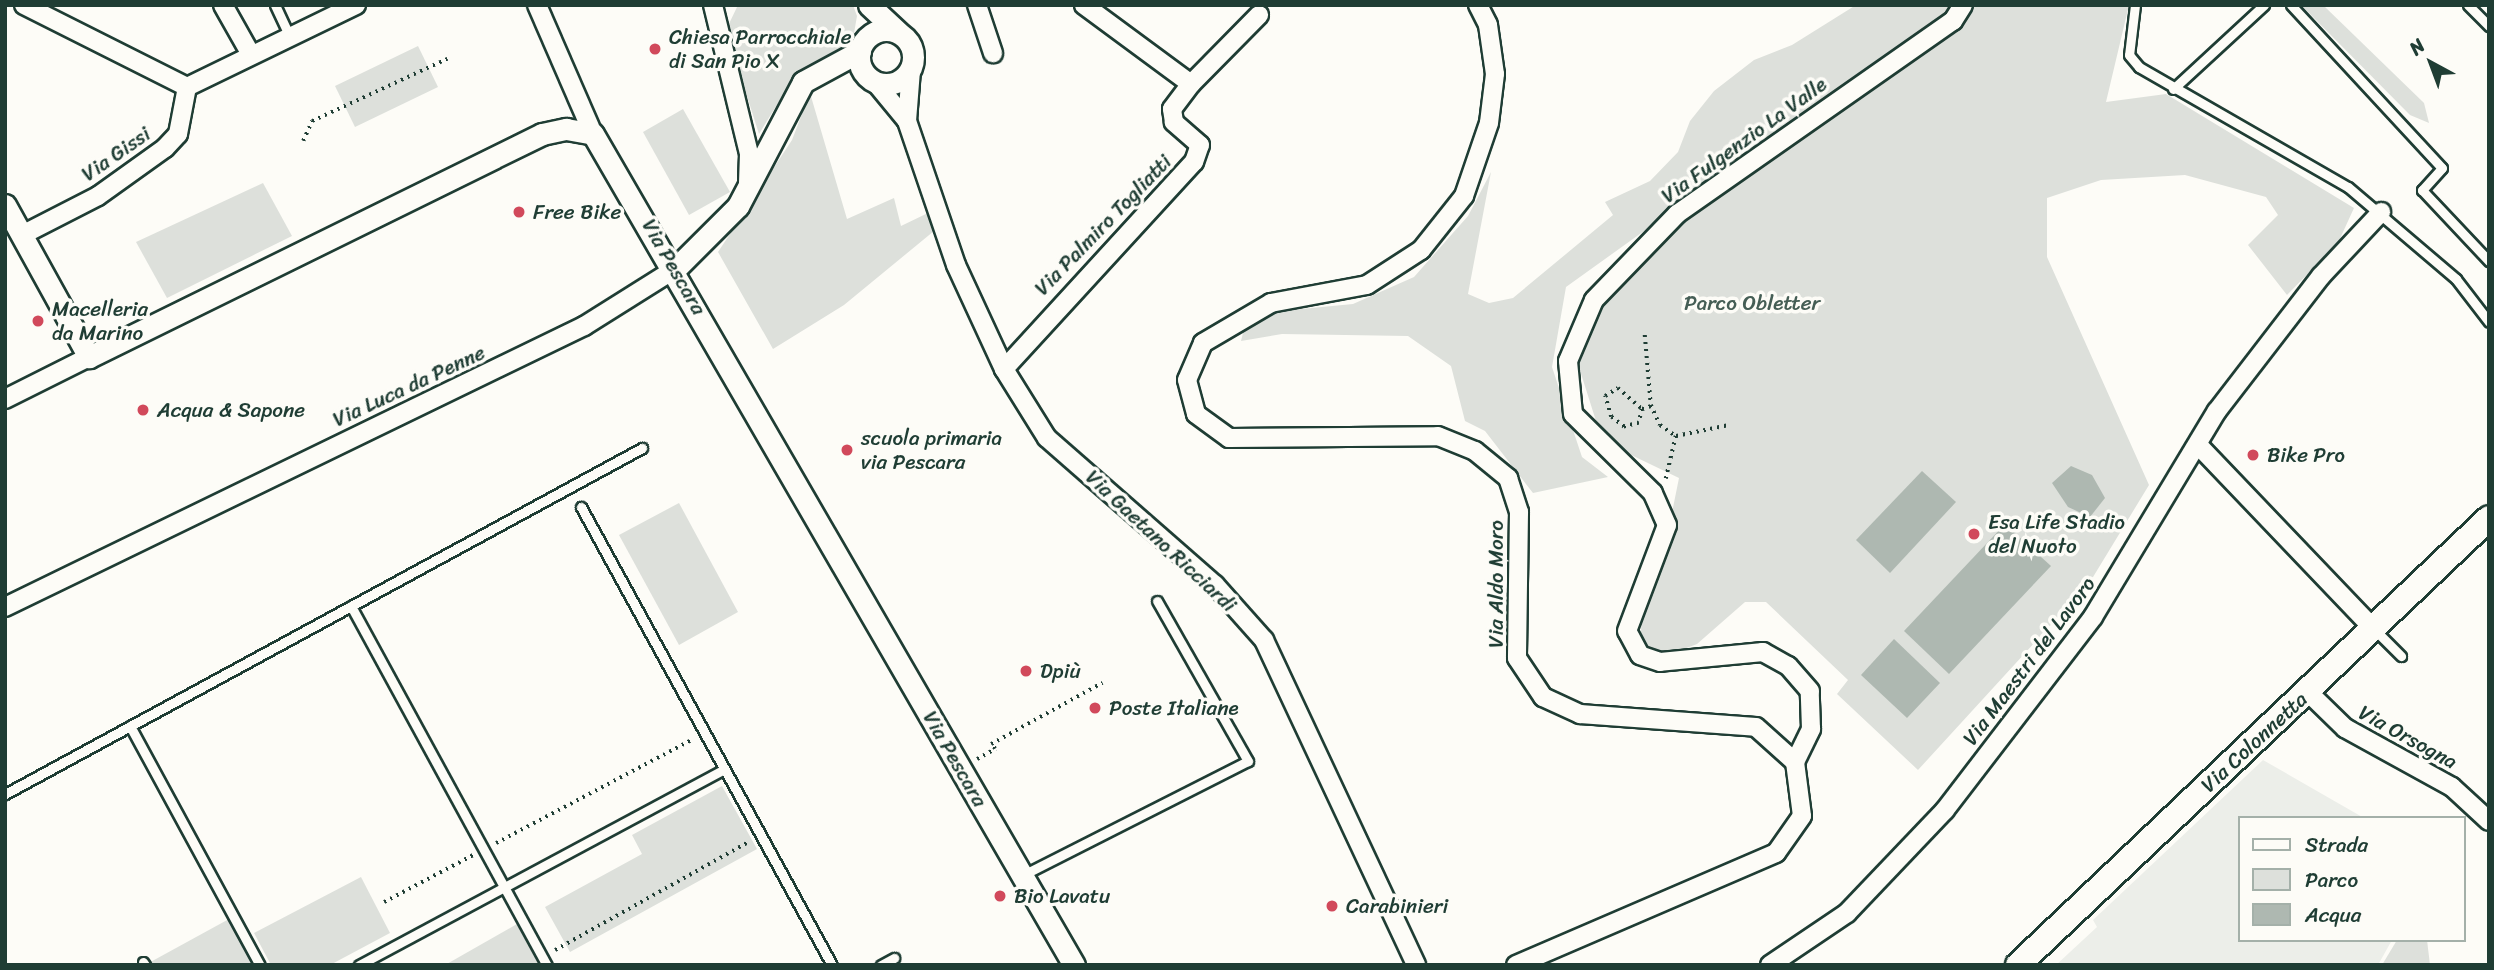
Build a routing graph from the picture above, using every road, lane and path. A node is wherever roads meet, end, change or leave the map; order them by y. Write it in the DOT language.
graph roads {
  1 [pos="24,5"];
  2 [pos="223,5"];
  3 [pos="275,5"];
  4 [pos="356,5"];
  5 [pos="537,5"];
  6 [pos="867,5"];
  7 [pos="977,5"];
  8 [pos="1084,5"];
  9 [pos="1478,5"];
  10 [pos="1963,5"];
  11 [pos="2135,5"];
  12 [pos="2264,5"];
  13 [pos="2291,5"];
  14 [pos="2468,5"];
  15 [pos="715,7"];
  16 [pos="1259,15"];
  17 [pos="2489,26"];
  18 [pos="898,32"];
  19 [pos="289,35"];
  20 [pos="863,45"];
  21 [pos="250,53"];
  22 [pos="993,53"];
  23 [pos="447,59"];
  24 [pos="825,68"];
  25 [pos="911,70"];
  26 [pos="873,81"];
  27 [pos="1191,85"];
  28 [pos="187,88"];
  29 [pos="2173,89"];
  30 [pos="907,121"];
  31 [pos="593,134"];
  32 [pos="303,141"];
  33 [pos="747,191"];
  34 [pos="5,205"];
  35 [pos="2381,212"];
  36 [pos="22,235"];
  37 [pos="2489,261"];
  38 [pos="675,269"];
  39 [pos="2489,322"];
  40 [pos="1644,335"];
  41 [pos="89,357"];
  42 [pos="1004,369"];
  43 [pos="5,399"];
  44 [pos="1651,406"];
  45 [pos="1642,409"];
  46 [pos="1729,425"];
  47 [pos="1676,436"];
  48 [pos="2199,446"];
  49 [pos="642,448"];
  50 [pos="1653,494"];
  51 [pos="581,507"];
  52 [pos="2489,518"];
  53 [pos="1157,601"];
  54 [pos="351,606"];
  55 [pos="5,607"];
  56 [pos="2374,629"];
  57 [pos="2400,656"];
  58 [pos="1102,683"];
  59 [pos="2307,691"];
  60 [pos="130,726"];
  61 [pos="701,735"];
  62 [pos="1795,762"];
  63 [pos="960,768"];
  64 [pos="721,772"];
  65 [pos="5,794"];
  66 [pos="2489,821"];
  67 [pos="758,836"];
  68 [pos="484,849"];
  69 [pos="1021,876"];
  70 [pos="505,886"];
  71 [pos="384,902"];
  72 [pos="894,958"];
  73 [pos="545,960"];
  74 [pos="260,965"];
  75 [pos="359,965"];
  76 [pos="832,965"];
  77 [pos="881,965"];
  78 [pos="1074,965"];
  79 [pos="1416,965"];
  80 [pos="1516,965"];
  81 [pos="1770,965"];
  82 [pos="2018,965"];
  1 -- 28 [label="street"];
  2 -- 21 [label="street"];
  3 -- 19 [label="lane"];
  4 -- 19 [label="street"];
  5 -- 31 [label="street"];
  6 -- 18 [label="street"];
  6 -- 20 [label="street"];
  7 -- 22 [label="street"];
  8 -- 27 [label="street"];
  9 -- 62 [label="street, Via Aldo Moro"];
  10 -- 50 [label="street, Via Fulgenzio La Valle"];
  11 -- 29 [label="lane"];
  12 -- 29 [label="lane"];
  13 -- 37 [label="lane"];
  14 -- 17 [label="lane"];
  15 -- 33 [label="street"];
  16 -- 27 [label="street"];
  18 -- 20 [label="street"];
  18 -- 25 [label="street"];
  19 -- 21 [label="street"];
  20 -- 24 [label="street"];
  20 -- 26 [label="street"];
  21 -- 28 [label="street"];
  23 -- 32 [label="path"];
  24 -- 26 [label="street"];
  24 -- 33 [label="street"];
  25 -- 26 [label="street"];
  25 -- 30 [label="street, Via Gaetano Ricciardi"];
  26 -- 30 [label="street, Via Gaetano Ricciardi"];
  27 -- 42 [label="street, Via Palmiro Togliatti"];
  28 -- 36 [label="street, Via Gissi"];
  29 -- 35 [label="lane"];
  30 -- 42 [label="street, Via Gaetano Ricciardi"];
  31 -- 38 [label="street, Via Pescara"];
  31 -- 41 [label="street"];
  33 -- 38 [label="street"];
  34 -- 36 [label="street"];
  35 -- 39 [label="lane"];
  35 -- 48 [label="street, Via Maestri del Lavoro"];
  36 -- 41 [label="street"];
  38 -- 55 [label="street, Via Luca da Penne"];
  38 -- 63 [label="street, Via Pescara"];
  40 -- 44 [label="path"];
  41 -- 43 [label="street"];
  42 -- 79 [label="street, Via Gaetano Ricciardi"];
  44 -- 45 [label="path"];
  44 -- 47 [label="path"];
  45 -- 45 [label="path"];
  46 -- 47 [label="path"];
  47 -- 50 [label="path"];
  48 -- 56 [label="street"];
  48 -- 81 [label="street, Via Maestri del Lavoro"];
  49 -- 54 [label="lane"];
  50 -- 62 [label="street, Via Fulgenzio La Valle"];
  51 -- 61 [label="lane"];
  52 -- 56 [label="main road, Via Colonnetta"];
  53 -- 69 [label="lane"];
  54 -- 60 [label="lane"];
  54 -- 68 [label="lane"];
  56 -- 57 [label="lane"];
  56 -- 59 [label="main road, Via Colonnetta"];
  58 -- 63 [label="path"];
  59 -- 66 [label="street, Via Orsogna"];
  59 -- 82 [label="main road, Via Colonnetta"];
  60 -- 65 [label="lane"];
  60 -- 74 [label="lane"];
  61 -- 64 [label="lane"];
  61 -- 68 [label="path"];
  62 -- 80 [label="street"];
  63 -- 69 [label="street, Via Pescara"];
  64 -- 67 [label="lane"];
  64 -- 70 [label="lane"];
  67 -- 73 [label="path"];
  67 -- 76 [label="lane"];
  68 -- 70 [label="lane"];
  68 -- 71 [label="path"];
  69 -- 78 [label="street, Via Pescara"];
  70 -- 73 [label="lane"];
  70 -- 75 [label="lane"];
  72 -- 77 [label="lane"];
}
